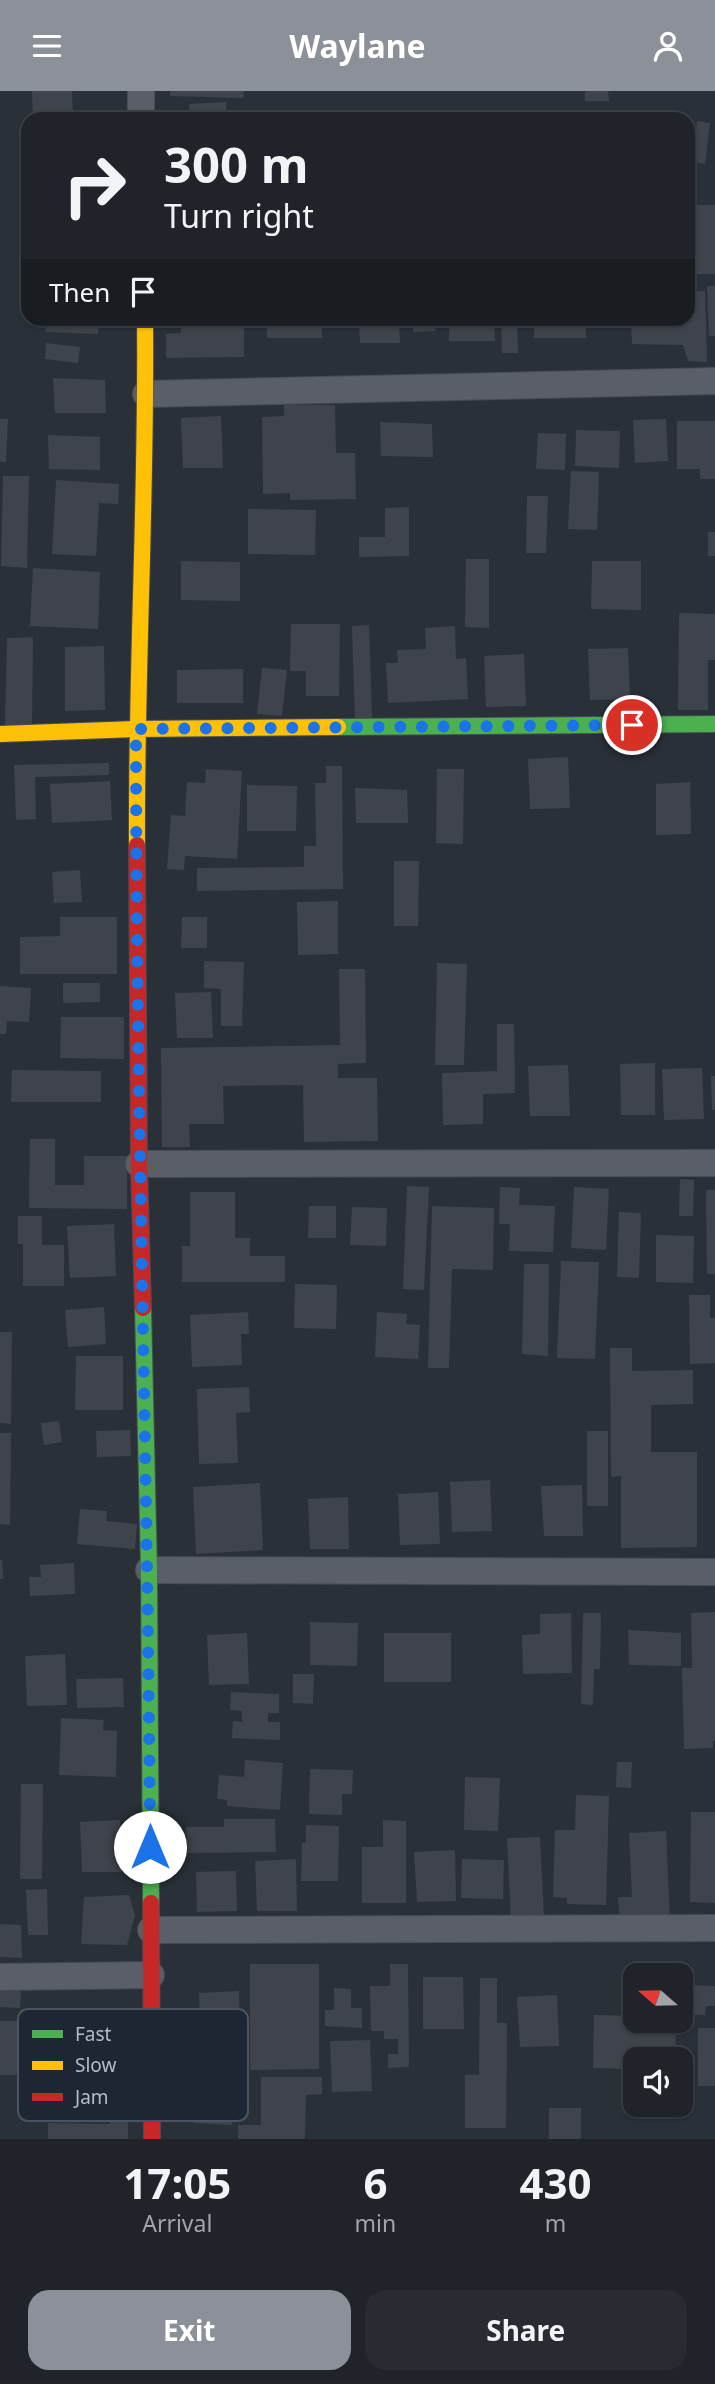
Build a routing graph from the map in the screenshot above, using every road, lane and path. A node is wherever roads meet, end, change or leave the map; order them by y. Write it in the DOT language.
graph roads {
  1 [pos="141,91"];
  2 [pos="141,112"];
  3 [pos="145,326"];
  4 [pos="715,381"];
  5 [pos="146,394"];
  6 [pos="715,724"];
  7 [pos="136,729"];
  8 [pos="0,734"];
  9 [pos="715,1163"];
  10 [pos="139,1164"];
  11 [pos="149,1570"];
  12 [pos="715,1572"];
  13 [pos="715,1928"];
  14 [pos="151,1930"];
  15 [pos="151,1976"];
  16 [pos="0,1977"];
  17 [pos="151,2009"];
  18 [pos="152,2121"];
  19 [pos="152,2139"];
  1 -- 2 [label="street"];
  3 -- 5 [label="street"];
  4 -- 5 [label="street"];
  5 -- 7 [label="street"];
  6 -- 7 [label="street"];
  7 -- 8 [label="street"];
  7 -- 10 [label="street"];
  9 -- 10 [label="street"];
  10 -- 11 [label="street"];
  11 -- 12 [label="street"];
  11 -- 14 [label="street"];
  13 -- 14 [label="street"];
  14 -- 15 [label="street"];
  15 -- 16 [label="street"];
  15 -- 17 [label="street"];
  18 -- 19 [label="street"];
}
